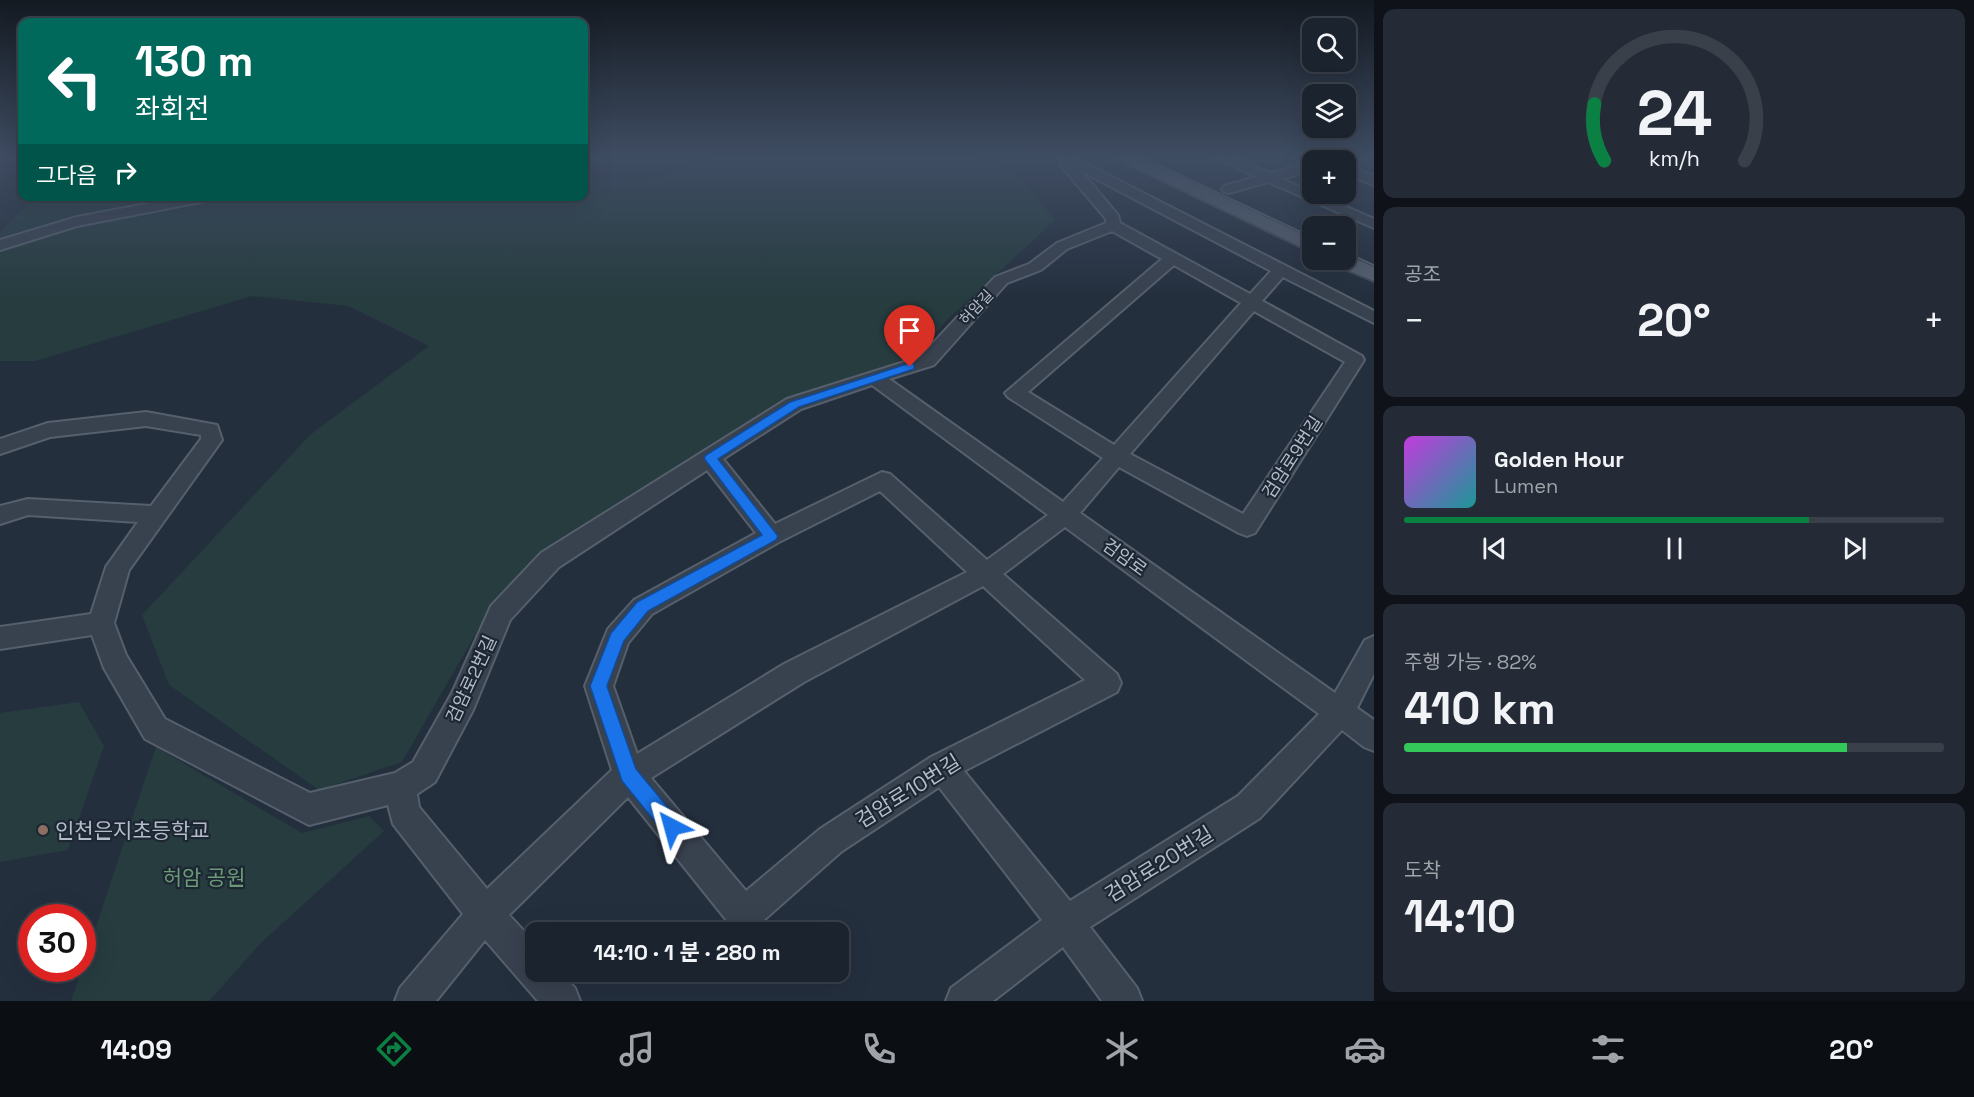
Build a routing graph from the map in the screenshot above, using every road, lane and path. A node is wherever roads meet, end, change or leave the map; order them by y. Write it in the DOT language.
graph roads {
  1 [pos="170,204"];
  2 [pos="1101,204"];
  3 [pos="1152,204"];
  4 [pos="1223,204"];
  5 [pos="1234,204"];
  6 [pos="1260,204"];
  7 [pos="1328,204"];
  8 [pos="1302,223"];
  9 [pos="1374,224"];
  10 [pos="1113,225"];
  11 [pos="1302,236"];
  12 [pos="1302,241"];
  13 [pos="0,245"];
  14 [pos="1356,248"];
  15 [pos="1374,256"];
  16 [pos="1173,258"];
  17 [pos="1356,262"];
  18 [pos="1356,267"];
  19 [pos="1280,270"];
  20 [pos="1374,270"];
  21 [pos="1374,275"];
  22 [pos="1252,302"];
  23 [pos="1374,318"];
  24 [pos="876,379"];
  25 [pos="0,447"];
  26 [pos="1116,456"];
  27 [pos="711,458"];
  28 [pos="1066,514"];
  29 [pos="0,515"];
  30 [pos="157,515"];
  31 [pos="771,536"];
  32 [pos="987,573"];
  33 [pos="101,623"];
  34 [pos="0,638"];
  35 [pos="1374,648"];
  36 [pos="1340,712"];
  37 [pos="1374,737"];
  38 [pos="942,767"];
  39 [pos="629,775"];
  40 [pos="401,787"];
  41 [pos="485,914"];
  42 [pos="1066,923"];
  43 [pos="525,959"];
  44 [pos="545,982"];
  45 [pos="413,1001"];
  46 [pos="562,1001"];
  47 [pos="964,1001"];
  48 [pos="1124,1001"];
  1 -- 13 [label="street"];
  2 -- 10 [label="street"];
  3 -- 19 [label="street"];
  4 -- 12 [label="main road"];
  5 -- 11 [label="main road"];
  6 -- 8 [label="main road"];
  7 -- 9 [label="street"];
  10 -- 16 [label="street"];
  10 -- 24 [label="street, 허암길"];
  14 -- 15 [label="main road"];
  16 -- 22 [label="street"];
  16 -- 26 [label="street, 검암로9번길"];
  17 -- 20 [label="main road"];
  18 -- 21 [label="main road"];
  19 -- 22 [label="street"];
  19 -- 23 [label="street"];
  22 -- 26 [label="street"];
  22 -- 26 [label="street, 검암로9번길"];
  24 -- 27 [label="street, 검암로2번길"];
  24 -- 28 [label="street, 검암로"];
  25 -- 30 [label="street"];
  26 -- 28 [label="street"];
  27 -- 31 [label="street"];
  27 -- 40 [label="street, 검암로2번길"];
  28 -- 32 [label="street"];
  28 -- 36 [label="street, 검암로"];
  29 -- 30 [label="street"];
  30 -- 33 [label="street"];
  31 -- 32 [label="street, 검암로10번길"];
  31 -- 39 [label="street, 검암로10번길"];
  32 -- 38 [label="street, 검암로10번길"];
  32 -- 39 [label="street"];
  33 -- 34 [label="street"];
  33 -- 40 [label="street, 검암로2번길"];
  35 -- 36 [label="street, 검암로20번길"];
  36 -- 37 [label="street, 검암로"];
  36 -- 42 [label="street, 검암로20번길"];
  38 -- 39 [label="street, 검암로10번길"];
  38 -- 42 [label="street"];
  39 -- 41 [label="street"];
  40 -- 41 [label="street"];
  41 -- 43 [label="street"];
  41 -- 45 [label="street"];
  42 -- 47 [label="street, 검암로20번길"];
  42 -- 48 [label="street"];
  44 -- 46 [label="street"];
}
